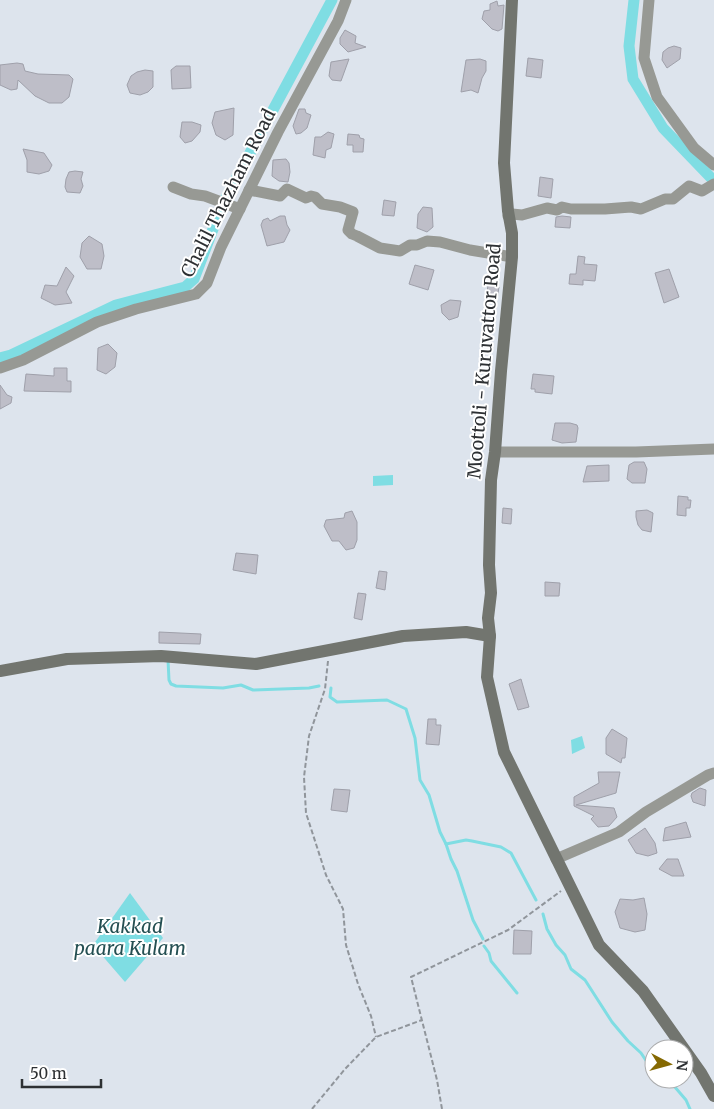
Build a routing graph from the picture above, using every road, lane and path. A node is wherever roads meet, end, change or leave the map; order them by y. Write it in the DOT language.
graph roads {
  1 [pos="346,0"];
  2 [pos="512,0"];
  3 [pos="649,0"];
  4 [pos="714,165"];
  5 [pos="714,184"];
  6 [pos="173,187"];
  7 [pos="249,190"];
  8 [pos="240,209"];
  9 [pos="508,216"];
  10 [pos="512,257"];
  11 [pos="0,368"];
  12 [pos="714,449"];
  13 [pos="495,452"];
  14 [pos="490,636"];
  15 [pos="329,651"];
  16 [pos="0,671"];
  17 [pos="714,774"];
  18 [pos="556,859"];
  19 [pos="569,885"];
  20 [pos="422,1020"];
  21 [pos="376,1037"];
  22 [pos="714,1096"];
  23 [pos="312,1109"];
  24 [pos="442,1109"];
  1 -- 7 [label="street, Chalil Thazham Road"];
  2 -- 9 [label="main road, Moottoli - Kuruvattor Road"];
  3 -- 4 [label="street"];
  5 -- 9 [label="street"];
  6 -- 8 [label="street"];
  7 -- 8 [label="street, Chalil Thazham Road"];
  7 -- 10 [label="street"];
  8 -- 11 [label="street, Chalil Thazham Road"];
  9 -- 10 [label="main road, Moottoli - Kuruvattor Road"];
  10 -- 13 [label="main road, Moottoli - Kuruvattor Road"];
  12 -- 13 [label="street"];
  13 -- 14 [label="main road, Moottoli - Kuruvattor Road"];
  14 -- 15 [label="main road"];
  14 -- 18 [label="main road, Moottoli - Kuruvattor Road"];
  15 -- 16 [label="main road"];
  15 -- 21 [label="path"];
  17 -- 18 [label="street"];
  18 -- 19 [label="main road, Moottoli - Kuruvattor Road"];
  19 -- 20 [label="path"];
  19 -- 22 [label="main road, Moottoli - Kuruvattor Road"];
  20 -- 21 [label="path"];
  20 -- 24 [label="path"];
  21 -- 23 [label="path"];
}
